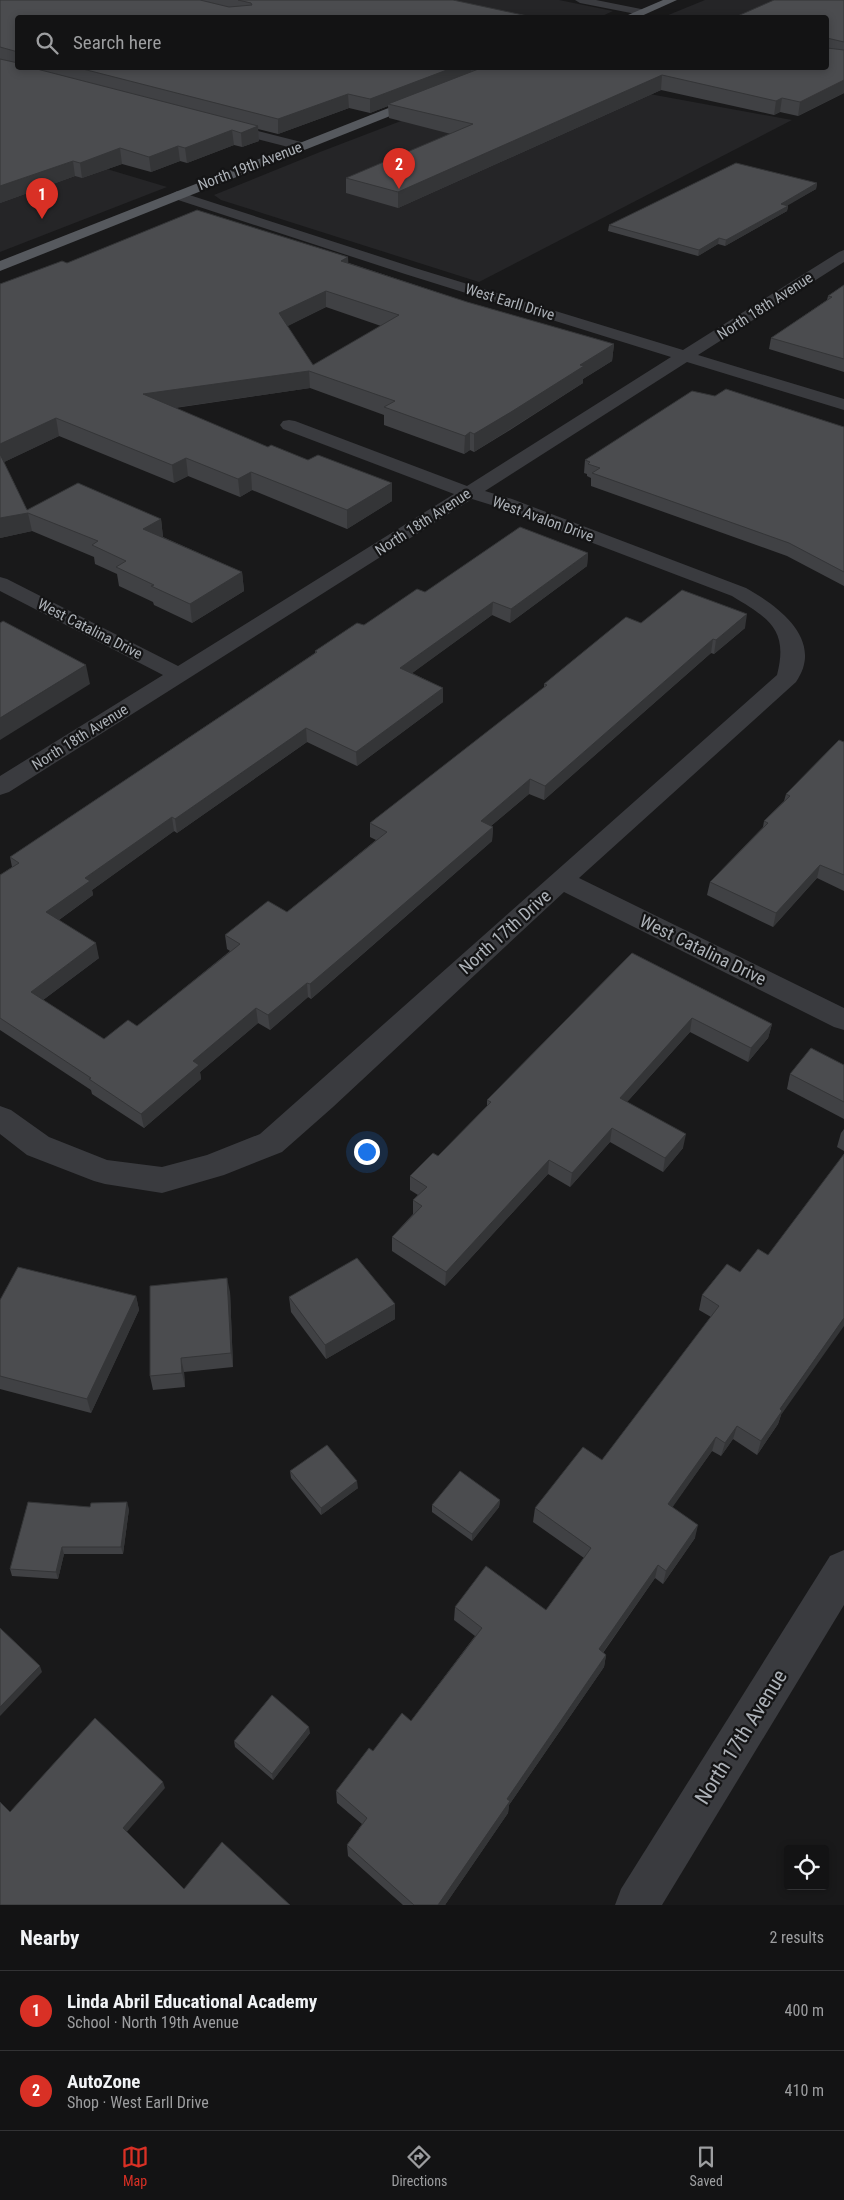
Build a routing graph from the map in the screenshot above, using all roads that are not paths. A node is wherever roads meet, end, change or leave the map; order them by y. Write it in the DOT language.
graph roads {
  1 [pos="580,0"];
  2 [pos="672,0"];
  3 [pos="629,15"];
  4 [pos="634,15"];
  5 [pos="494,70"];
  6 [pos="465,81"];
  7 [pos="439,92"];
  8 [pos="214,124"];
  9 [pos="300,146"];
  10 [pos="177,195"];
  11 [pos="844,255"];
  12 [pos="0,266"];
  13 [pos="686,356"];
  14 [pos="844,405"];
  15 [pos="289,425"];
  16 [pos="469,492"];
  17 [pos="0,583"];
  18 [pos="787,629"];
  19 [pos="179,675"];
  20 [pos="0,787"];
  21 [pos="562,880"];
  22 [pos="844,1020"];
  23 [pos="0,1118"];
  24 [pos="844,1569"];
  25 [pos="638,1905"];
  1 -- 3 [label="street"];
  2 -- 4 [label="main road"];
  5 -- 6 [label="main road"];
  7 -- 9 [label="main road, North 19th Avenue"];
  8 -- 9 [label="street"];
  9 -- 10 [label="main road, North 19th Avenue"];
  10 -- 12 [label="main road, North 19th Avenue"];
  10 -- 13 [label="street, West Earll Drive"];
  11 -- 13 [label="street, North 18th Avenue"];
  13 -- 14 [label="street, West Earll Drive"];
  13 -- 16 [label="street, North 18th Avenue"];
  15 -- 16 [label="street, West Avalon Drive"];
  16 -- 18 [label="street, West Avalon Drive"];
  16 -- 19 [label="street, North 18th Avenue"];
  17 -- 19 [label="street, West Catalina Drive"];
  18 -- 21 [label="street, North 17th Drive"];
  19 -- 20 [label="street, North 18th Avenue"];
  21 -- 22 [label="street, West Catalina Drive"];
  21 -- 23 [label="street, North 17th Drive"];
  24 -- 25 [label="street, North 17th Avenue"];
}
